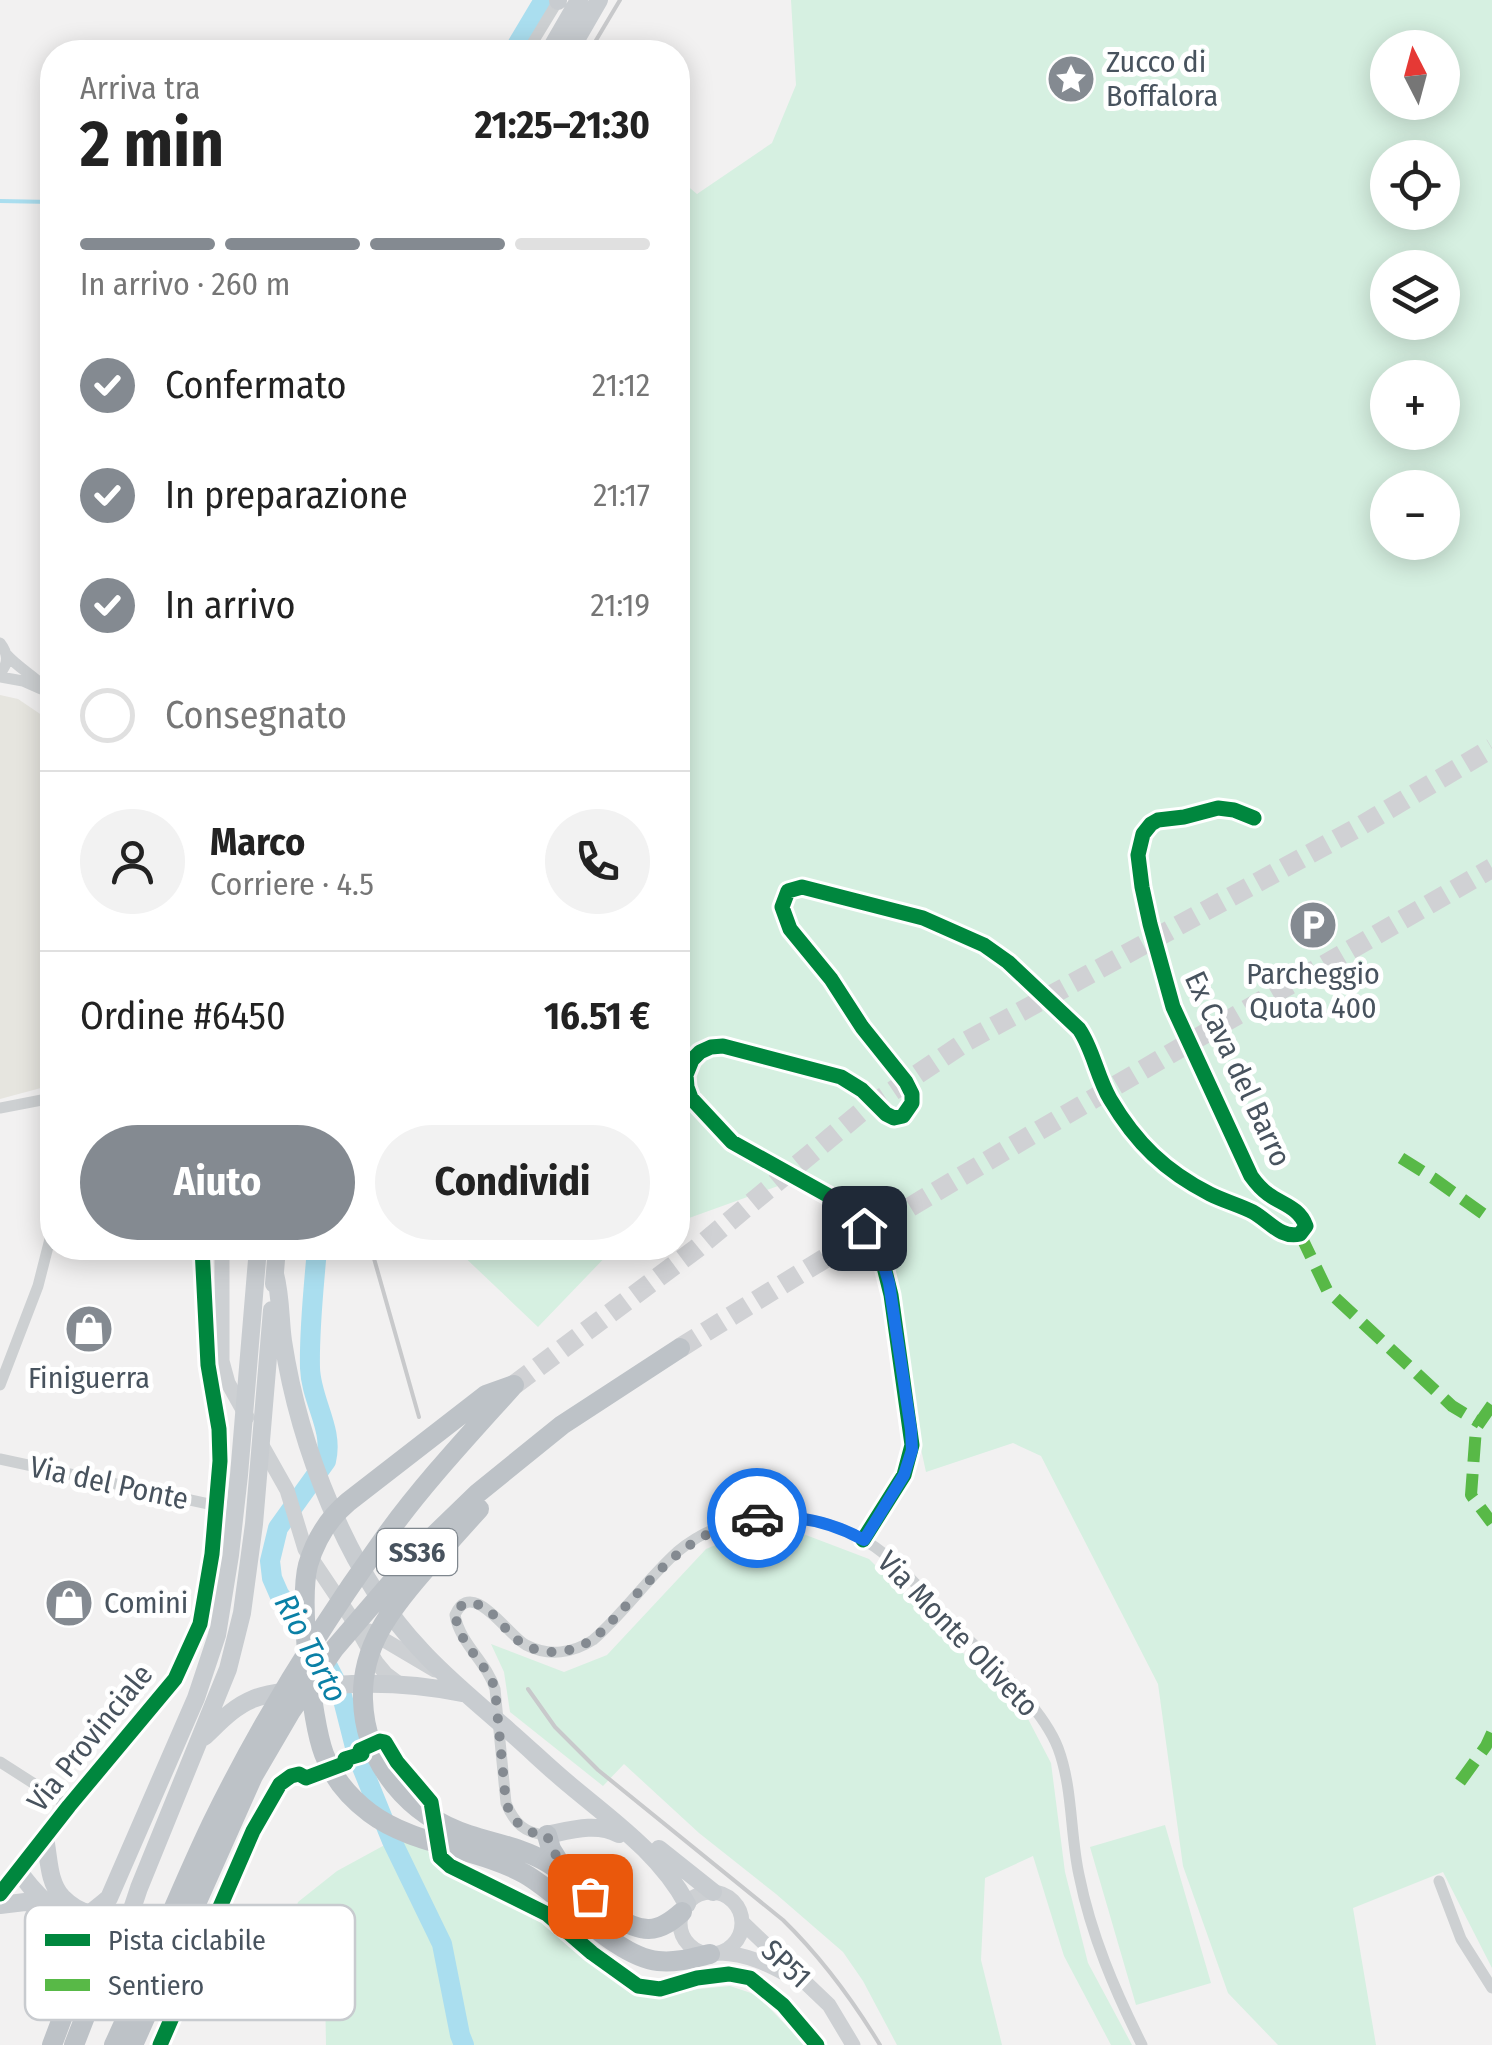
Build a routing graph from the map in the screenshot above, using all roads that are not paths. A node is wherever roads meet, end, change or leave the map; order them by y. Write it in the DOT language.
graph roads {
  1 [pos="558,0"];
  2 [pos="579,0"];
  3 [pos="599,0"];
  4 [pos="534,40"];
  5 [pos="555,40"];
  6 [pos="576,40"];
  7 [pos="3,648"];
  8 [pos="0,675"];
  9 [pos="40,681"];
  10 [pos="40,690"];
  11 [pos="1254,818"];
  12 [pos="690,1064"];
  13 [pos="690,1094"];
  14 [pos="40,1100"];
  15 [pos="0,1108"];
  16 [pos="45,1260"];
  17 [pos="203,1260"];
  18 [pos="222,1260"];
  19 [pos="254,1260"];
  20 [pos="276,1260"];
  21 [pos="275,1274"];
  22 [pos="680,1348"];
  23 [pos="0,1385"];
  24 [pos="562,1425"];
  25 [pos="0,1459"];
  26 [pos="218,1506"];
  27 [pos="864,1540"];
  28 [pos="350,1616"];
  29 [pos="308,1652"];
  30 [pos="308,1652"];
  31 [pos="308,1652"];
  32 [pos="308,1652"];
  33 [pos="446,1675"];
  34 [pos="391,1683"];
  35 [pos="466,1693"];
  36 [pos="513,1734"];
  37 [pos="200,1741"];
  38 [pos="0,1762"];
  39 [pos="69,1806"];
  40 [pos="547,1835"];
  41 [pos="45,1838"];
  42 [pos="468,1844"];
  43 [pos="662,1865"];
  44 [pos="19,1871"];
  45 [pos="52,1880"];
  46 [pos="1440,1881"];
  47 [pos="713,1892"];
  48 [pos="0,1894"];
  49 [pos="590,1896"];
  50 [pos="0,1905"];
  51 [pos="48,1905"];
  52 [pos="72,1905"];
  53 [pos="102,1905"];
  54 [pos="133,1905"];
  55 [pos="176,1905"];
  56 [pos="196,1905"];
  57 [pos="685,1908"];
  58 [pos="743,1923"];
  59 [pos="715,1954"];
  60 [pos="1492,1988"];
  61 [pos="829,2005"];
  62 [pos="62,2020"];
  63 [pos="84,2020"];
  64 [pos="125,2020"];
  65 [pos="145,2020"];
  66 [pos="52,2045"];
  67 [pos="74,2045"];
  68 [pos="114,2045"];
  69 [pos="134,2045"];
  70 [pos="854,2045"];
  71 [pos="1142,2045"];
  1 -- 4 [label="street"];
  2 -- 5 [label="main road"];
  3 -- 6 [label="main road"];
  7 -- 8 [label="street"];
  7 -- 9 [label="street"];
  8 -- 10 [label="street"];
  11 -- 12 [label="street, Ex Cava del Barro"];
  13 -- 27 [label="street, Ex Cava del Barro"];
  14 -- 15 [label="street"];
  16 -- 23 [label="street"];
  17 -- 26 [label="street, Via Provinciale"];
  18 -- 28 [label="street"];
  19 -- 53 [label="main road"];
  20 -- 21 [label="main road"];
  21 -- 33 [label="main road"];
  21 -- 37 [label="main road"];
  22 -- 24 [label="highway, SS36"];
  24 -- 42 [label="highway, SS36"];
  24 -- 56 [label="highway, SS36"];
  25 -- 26 [label="street, Via del Ponte"];
  26 -- 39 [label="street, Via Provinciale"];
  27 -- 40 [label="street, Via Monte Oliveto"];
  27 -- 71 [label="street, Via Monte Oliveto"];
  28 -- 33 [label="street"];
  28 -- 34 [label="street"];
  29 -- 42 [label="highway, SS36"];
  30 -- 31 [label="highway, SS36"];
  32 -- 55 [label="highway, SS36"];
  33 -- 35 [label="main road"];
  34 -- 35 [label="main road"];
  34 -- 37 [label="main road"];
  35 -- 36 [label="main road"];
  36 -- 43 [label="main road"];
  36 -- 47 [label="main road"];
  37 -- 54 [label="main road"];
  38 -- 39 [label="street"];
  39 -- 41 [label="street, Via Provinciale"];
  40 -- 43 [label="main road"];
  40 -- 49 [label="highway"];
  41 -- 44 [label="street, Via Provinciale"];
  41 -- 45 [label="main road"];
  42 -- 49 [label="highway, SS36"];
  42 -- 59 [label="highway, SS36"];
  43 -- 57 [label="main road"];
  44 -- 45 [label="main road"];
  44 -- 48 [label="street, Via Provinciale"];
  44 -- 51 [label="main road"];
  45 -- 52 [label="main road"];
  46 -- 60 [label="street"];
  47 -- 57 [label="street"];
  47 -- 58 [label="street"];
  49 -- 57 [label="highway, SS36"];
  50 -- 51 [label="main road"];
  57 -- 59 [label="street"];
  58 -- 59 [label="street"];
  58 -- 61 [label="street, SP51 / SP51"];
  59 -- 61 [label="street, SP51 / SP51"];
  61 -- 70 [label="street, SP51 / SP51"];
  62 -- 66 [label="highway"];
  63 -- 67 [label="highway"];
  64 -- 68 [label="highway, SS36"];
  65 -- 69 [label="highway, SS36"];
}
